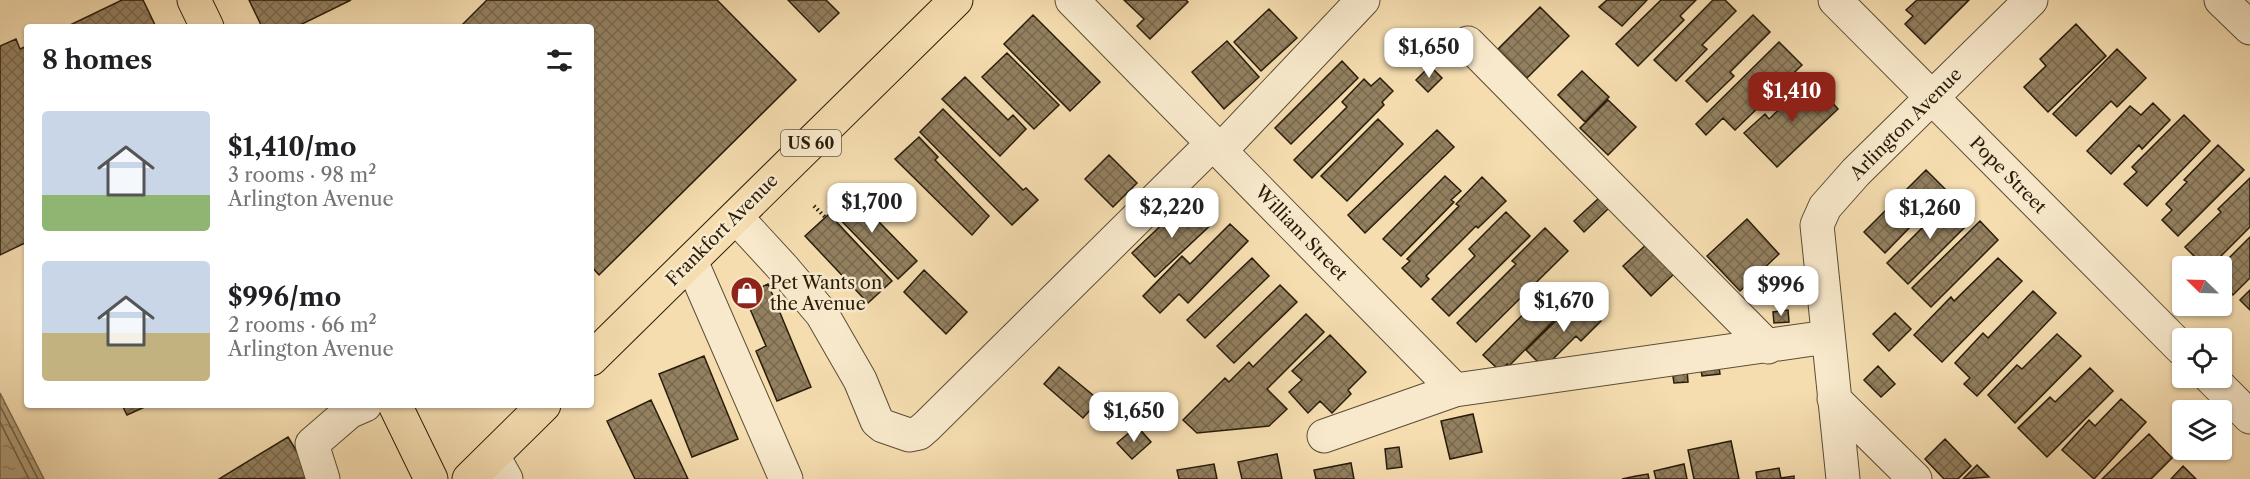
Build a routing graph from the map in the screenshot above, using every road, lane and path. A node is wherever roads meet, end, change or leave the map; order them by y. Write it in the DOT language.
graph roads {
  1 [pos="194,0"];
  2 [pos="956,0"];
  3 [pos="1072,0"];
  4 [pos="1363,0"];
  5 [pos="1835,0"];
  6 [pos="2031,0"];
  7 [pos="2221,0"];
  8 [pos="206,24"];
  9 [pos="2250,28"];
  10 [pos="1468,43"];
  11 [pos="1932,97"];
  12 [pos="1217,147"];
  13 [pos="814,206"];
  14 [pos="736,217"];
  15 [pos="825,217"];
  16 [pos="691,261"];
  17 [pos="741,285"];
  18 [pos="747,293"];
  19 [pos="1827,337"];
  20 [pos="2172,340"];
  21 [pos="1768,346"];
  22 [pos="594,356"];
  23 [pos="2221,388"];
  24 [pos="1455,390"];
  25 [pos="1834,399"];
  26 [pos="358,408"];
  27 [pos="396,408"];
  28 [pos="542,408"];
  29 [pos="2250,417"];
  30 [pos="1324,436"];
  31 [pos="499,467"];
  32 [pos="323,479"];
  33 [pos="431,479"];
  34 [pos="469,479"];
  35 [pos="786,479"];
  36 [pos="1843,479"];
  37 [pos="1915,479"];
  1 -- 8 [label="main road"];
  2 -- 14 [label="main road, Frankfort Avenue / US 60"];
  3 -- 12 [label="street, William Street"];
  4 -- 12 [label="street"];
  5 -- 11 [label="street, Pope Street"];
  6 -- 11 [label="street, Arlington Avenue"];
  7 -- 9 [label="street"];
  10 -- 21 [label="street"];
  11 -- 19 [label="street, Arlington Avenue"];
  11 -- 20 [label="street, Pope Street"];
  12 -- 14 [label="street"];
  12 -- 24 [label="street, William Street"];
  13 -- 15 [label="path"];
  14 -- 16 [label="main road, Frankfort Avenue / US 60"];
  16 -- 22 [label="main road, Frankfort Avenue / US 60"];
  16 -- 35 [label="street"];
  17 -- 18 [label="path"];
  19 -- 21 [label="street"];
  19 -- 25 [label="street, Arlington Avenue"];
  21 -- 24 [label="street"];
  23 -- 29 [label="street"];
  24 -- 30 [label="street"];
  25 -- 36 [label="street, Arlington Avenue"];
  25 -- 37 [label="street"];
  26 -- 32 [label="street"];
  27 -- 33 [label="main road"];
  28 -- 31 [label="main road"];
  31 -- 34 [label="main road"];
}
